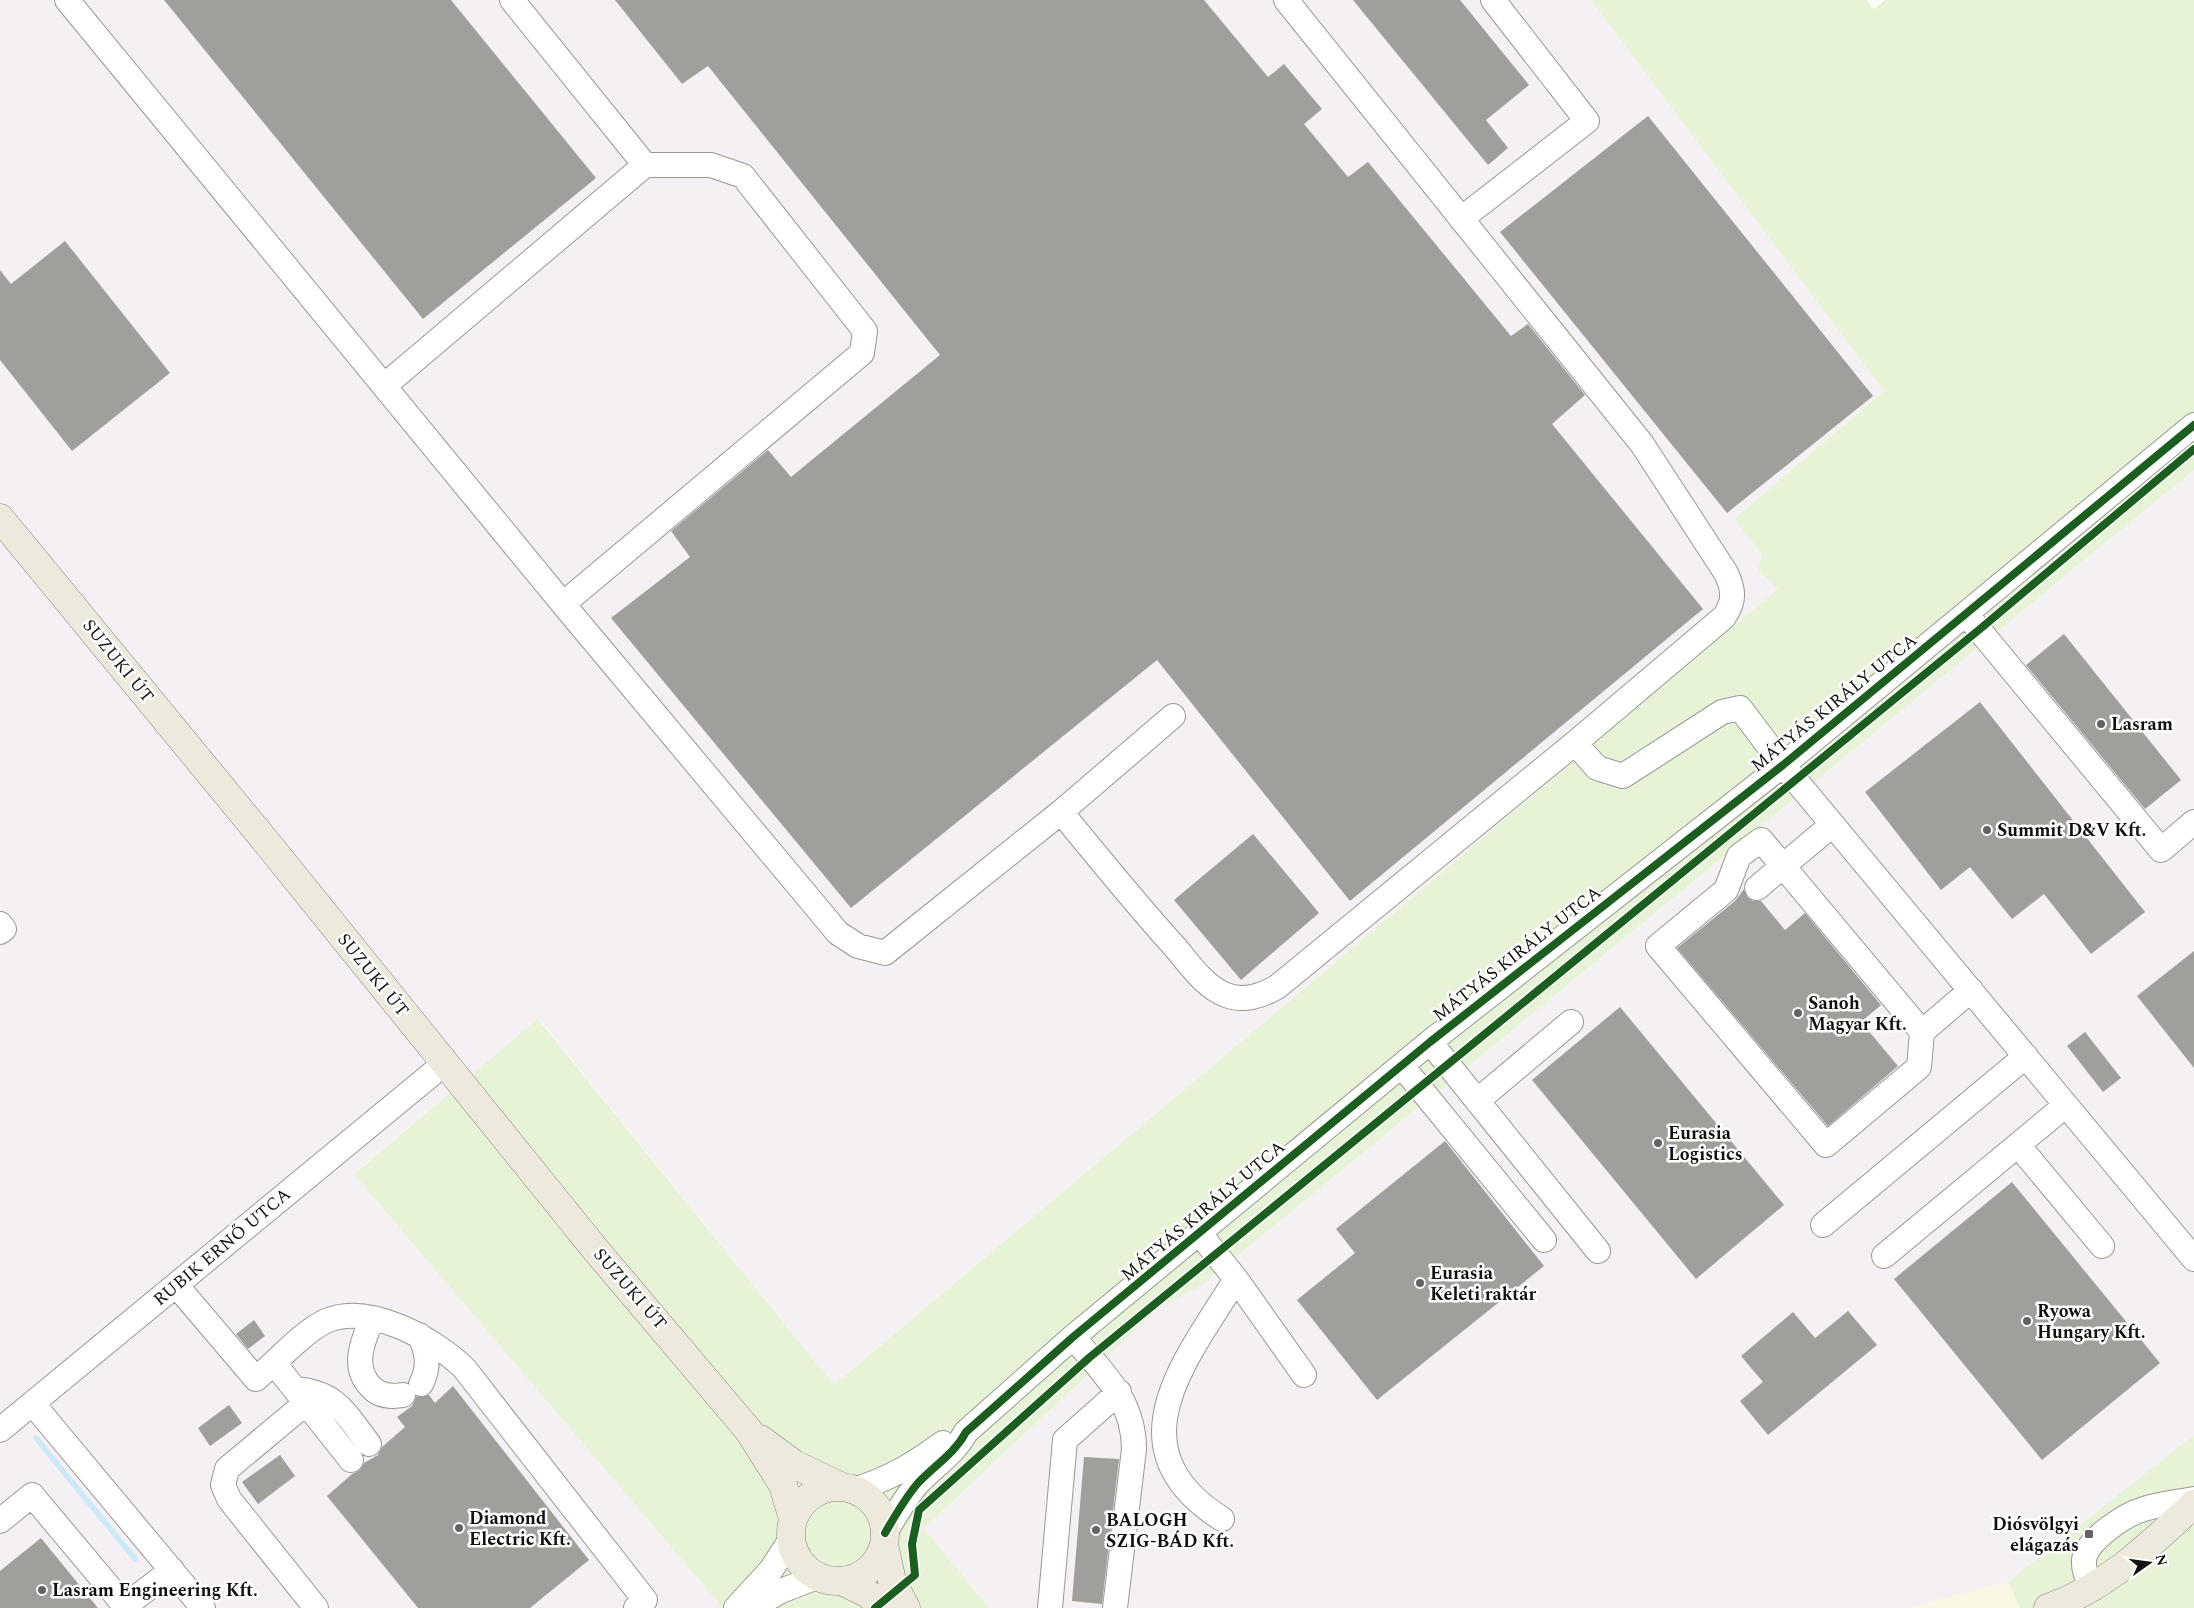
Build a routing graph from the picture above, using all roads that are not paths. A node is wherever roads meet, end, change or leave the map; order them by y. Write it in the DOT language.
graph roads {
  1 [pos="67,0"];
  2 [pos="512,0"];
  3 [pos="1286,0"];
  4 [pos="1494,0"];
  5 [pos="645,165"];
  6 [pos="1461,219"];
  7 [pos="384,386"];
  8 [pos="2194,424"];
  9 [pos="0,518"];
  10 [pos="563,604"];
  11 [pos="1966,614"];
  12 [pos="1173,716"];
  13 [pos="1574,743"];
  14 [pos="1782,765"];
  15 [pos="1061,812"];
  16 [pos="2194,822"];
  17 [pos="1832,826"];
  18 [pos="1783,866"];
  19 [pos="1757,888"];
  20 [pos="0,924"];
  21 [pos="0,932"];
  22 [pos="1970,990"];
  23 [pos="1571,1022"];
  24 [pos="1922,1032"];
  25 [pos="1430,1042"];
  26 [pos="2026,1056"];
  27 [pos="444,1064"];
  28 [pos="1402,1066"];
  29 [pos="1477,1100"];
  30 [pos="2066,1105"];
  31 [pos="2018,1145"];
  32 [pos="1823,1225"];
  33 [pos="1200,1234"];
  34 [pos="1544,1240"];
  35 [pos="2102,1246"];
  36 [pos="1598,1251"];
  37 [pos="1884,1256"];
  38 [pos="2194,1259"];
  39 [pos="1236,1279"];
  40 [pos="176,1285"];
  41 [pos="372,1318"];
  42 [pos="419,1335"];
  43 [pos="1073,1337"];
  44 [pos="274,1364"];
  45 [pos="1304,1375"];
  46 [pos="1119,1392"];
  47 [pos="300,1396"];
  48 [pos="33,1404"];
  49 [pos="0,1430"];
  50 [pos="749,1431"];
  51 [pos="966,1432"];
  52 [pos="369,1444"];
  53 [pos="351,1460"];
  54 [pos="848,1489"];
  55 [pos="2194,1499"];
  56 [pos="2194,1504"];
  57 [pos="1222,1519"];
  58 [pos="0,1521"];
  59 [pos="792,1529"];
  60 [pos="884,1539"];
  61 [pos="172,1570"];
  62 [pos="829,1579"];
  63 [pos="2078,1599"];
  64 [pos="126,1607"];
  65 [pos="203,1608"];
  66 [pos="316,1608"];
  67 [pos="636,1608"];
  68 [pos="736,1608"];
  69 [pos="751,1608"];
  70 [pos="885,1608"];
  71 [pos="906,1608"];
  72 [pos="1050,1608"];
  73 [pos="1115,1608"];
  74 [pos="2048,1608"];
  1 -- 7 [label="street"];
  2 -- 5 [label="street"];
  3 -- 6 [label="street"];
  4 -- 6 [label="street"];
  5 -- 7 [label="street"];
  5 -- 10 [label="street"];
  6 -- 13 [label="street"];
  7 -- 10 [label="street"];
  8 -- 11 [label="street, MÁTYÁS KIRÁLY UTCA"];
  9 -- 27 [label="main road, SUZUKI ÚT"];
  10 -- 15 [label="street"];
  11 -- 14 [label="street, MÁTYÁS KIRÁLY UTCA"];
  11 -- 16 [label="street"];
  12 -- 15 [label="street"];
  13 -- 14 [label="street"];
  13 -- 15 [label="street"];
  14 -- 17 [label="street"];
  14 -- 25 [label="street, MÁTYÁS KIRÁLY UTCA"];
  17 -- 18 [label="street"];
  17 -- 22 [label="street"];
  18 -- 19 [label="street"];
  18 -- 24 [label="street"];
  18 -- 24 [label="street"];
  20 -- 21 [label="street"];
  22 -- 24 [label="street"];
  22 -- 26 [label="street"];
  23 -- 29 [label="street"];
  25 -- 28 [label="street, MÁTYÁS KIRÁLY UTCA"];
  25 -- 29 [label="street"];
  26 -- 30 [label="street"];
  26 -- 32 [label="street"];
  27 -- 40 [label="street, RUBIK ERNŐ UTCA"];
  27 -- 50 [label="main road, SUZUKI ÚT"];
  28 -- 33 [label="street, MÁTYÁS KIRÁLY UTCA"];
  28 -- 34 [label="street"];
  29 -- 36 [label="street"];
  30 -- 31 [label="street"];
  30 -- 38 [label="street"];
  31 -- 35 [label="street"];
  31 -- 37 [label="street"];
  33 -- 39 [label="street"];
  33 -- 43 [label="street, MÁTYÁS KIRÁLY UTCA"];
  39 -- 45 [label="street"];
  39 -- 57 [label="street"];
  40 -- 44 [label="street"];
  40 -- 48 [label="street, RUBIK ERNŐ UTCA"];
  41 -- 42 [label="street"];
  41 -- 42 [label="street"];
  41 -- 44 [label="street"];
  42 -- 67 [label="street"];
  43 -- 46 [label="street"];
  43 -- 51 [label="street, MÁTYÁS KIRÁLY UTCA"];
  44 -- 47 [label="street"];
  46 -- 72 [label="street"];
  46 -- 73 [label="street"];
  47 -- 52 [label="street"];
  47 -- 53 [label="street"];
  47 -- 66 [label="street"];
  48 -- 49 [label="street, RUBIK ERNŐ UTCA"];
  48 -- 61 [label="street"];
  50 -- 54 [label="main road"];
  50 -- 59 [label="main road"];
  51 -- 54 [label="street, MÁTYÁS KIRÁLY UTCA"];
  51 -- 60 [label="street, MÁTYÁS KIRÁLY UTCA"];
  54 -- 59 [label="main road"];
  54 -- 60 [label="main road"];
  55 -- 63 [label="street"];
  56 -- 63 [label="main road"];
  58 -- 64 [label="street"];
  59 -- 62 [label="main road"];
  59 -- 68 [label="street"];
  60 -- 62 [label="main road"];
  60 -- 71 [label="main road"];
  61 -- 64 [label="street"];
  61 -- 65 [label="street"];
  62 -- 69 [label="street"];
  62 -- 70 [label="main road"];
  63 -- 74 [label="main road"];
}
